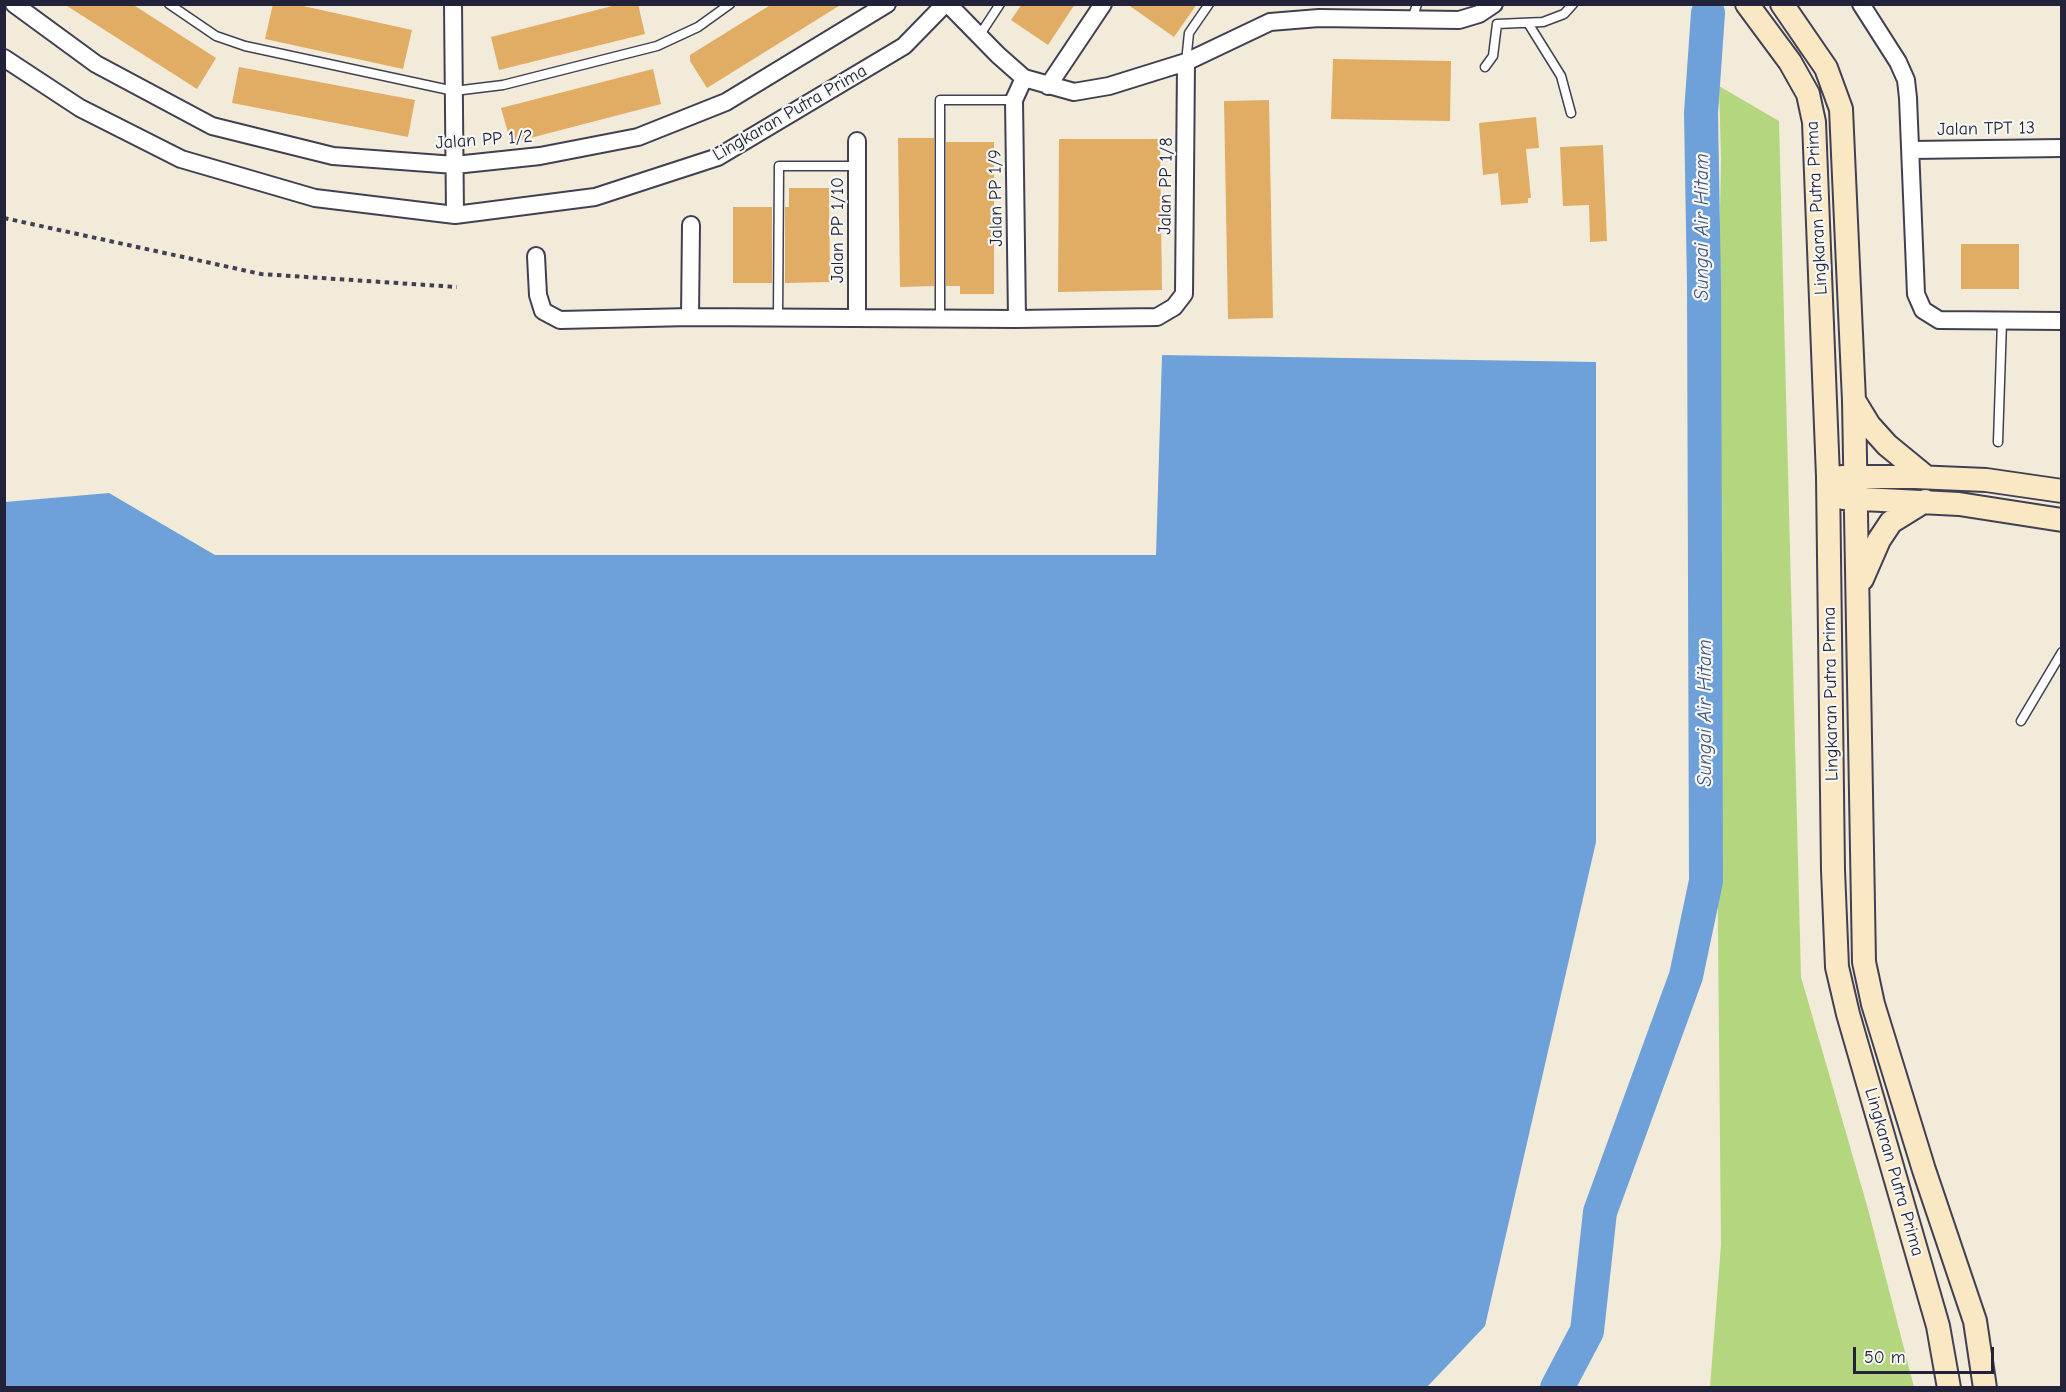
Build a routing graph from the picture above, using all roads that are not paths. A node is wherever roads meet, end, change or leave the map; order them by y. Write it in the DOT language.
graph roads {
  1 [pos="14,4"];
  2 [pos="169,4"];
  3 [pos="453,4"];
  4 [pos="730,4"];
  5 [pos="887,4"];
  6 [pos="947,4"];
  7 [pos="1000,4"];
  8 [pos="1103,4"];
  9 [pos="1209,4"];
  10 [pos="1494,4"];
  11 [pos="1573,4"];
  12 [pos="1747,4"];
  13 [pos="1782,4"];
  14 [pos="1861,4"];
  15 [pos="1322,11"];
  16 [pos="1414,12"];
  17 [pos="1528,23"];
  18 [pos="979,36"];
  19 [pos="4,58"];
  20 [pos="1186,62"];
  21 [pos="1485,68"];
  22 [pos="1024,78"];
  23 [pos="1048,86"];
  24 [pos="454,91"];
  25 [pos="1014,100"];
  26 [pos="1571,113"];
  27 [pos="857,141"];
  28 [pos="2061,148"];
  29 [pos="1911,150"];
  30 [pos="455,165"];
  31 [pos="857,166"];
  32 [pos="455,215"];
  33 [pos="691,225"];
  34 [pos="536,255"];
  35 [pos="690,317"];
  36 [pos="778,318"];
  37 [pos="858,318"];
  38 [pos="940,319"];
  39 [pos="1017,319"];
  40 [pos="2002,321"];
  41 [pos="2061,321"];
  42 [pos="1854,401"];
  43 [pos="1998,442"];
  44 [pos="1926,477"];
  45 [pos="1828,488"];
  46 [pos="1857,488"];
  47 [pos="2061,491"];
  48 [pos="1925,501"];
  49 [pos="2061,520"];
  50 [pos="1859,587"];
  51 [pos="2061,652"];
  52 [pos="2021,721"];
  53 [pos="1949,1388"];
  54 [pos="1985,1388"];
  1 -- 30 [label="street, Jalan PP 1/2"];
  2 -- 24 [label="lane"];
  3 -- 24 [label="street"];
  4 -- 24 [label="lane"];
  5 -- 30 [label="street, Jalan PP 1/2"];
  6 -- 18 [label="street"];
  6 -- 32 [label="street, Lingkaran Putra Prima"];
  7 -- 18 [label="lane"];
  8 -- 23 [label="street"];
  9 -- 20 [label="lane"];
  10 -- 16 [label="street"];
  11 -- 17 [label="lane"];
  12 -- 45 [label="main road, Lingkaran Putra Prima"];
  13 -- 42 [label="main road, Lingkaran Putra Prima"];
  14 -- 29 [label="street"];
  15 -- 16 [label="street"];
  15 -- 20 [label="street"];
  17 -- 21 [label="lane"];
  17 -- 26 [label="lane"];
  18 -- 22 [label="street"];
  19 -- 32 [label="street, Lingkaran Putra Prima"];
  20 -- 23 [label="street"];
  20 -- 39 [label="street, Jalan PP 1/8"];
  22 -- 23 [label="street"];
  22 -- 25 [label="street, Jalan PP 1/9"];
  24 -- 30 [label="street"];
  25 -- 38 [label="lane"];
  25 -- 39 [label="street, Jalan PP 1/9"];
  27 -- 31 [label="street, Jalan PP 1/10"];
  28 -- 29 [label="street, Jalan TPT 13"];
  29 -- 40 [label="street"];
  30 -- 32 [label="street"];
  31 -- 36 [label="lane"];
  31 -- 37 [label="street, Jalan PP 1/10"];
  33 -- 35 [label="street"];
  34 -- 35 [label="street"];
  35 -- 36 [label="street"];
  36 -- 37 [label="street"];
  37 -- 38 [label="street"];
  38 -- 39 [label="street"];
  40 -- 41 [label="street"];
  40 -- 43 [label="lane"];
  42 -- 44 [label="main road"];
  42 -- 46 [label="main road, Lingkaran Putra Prima"];
  44 -- 46 [label="main road"];
  44 -- 47 [label="main road"];
  45 -- 46 [label="main road"];
  45 -- 53 [label="main road, Lingkaran Putra Prima"];
  46 -- 48 [label="main road"];
  46 -- 50 [label="main road, Lingkaran Putra Prima"];
  48 -- 49 [label="main road"];
  48 -- 50 [label="main road"];
  50 -- 54 [label="main road, Lingkaran Putra Prima"];
  51 -- 52 [label="lane"];
}
